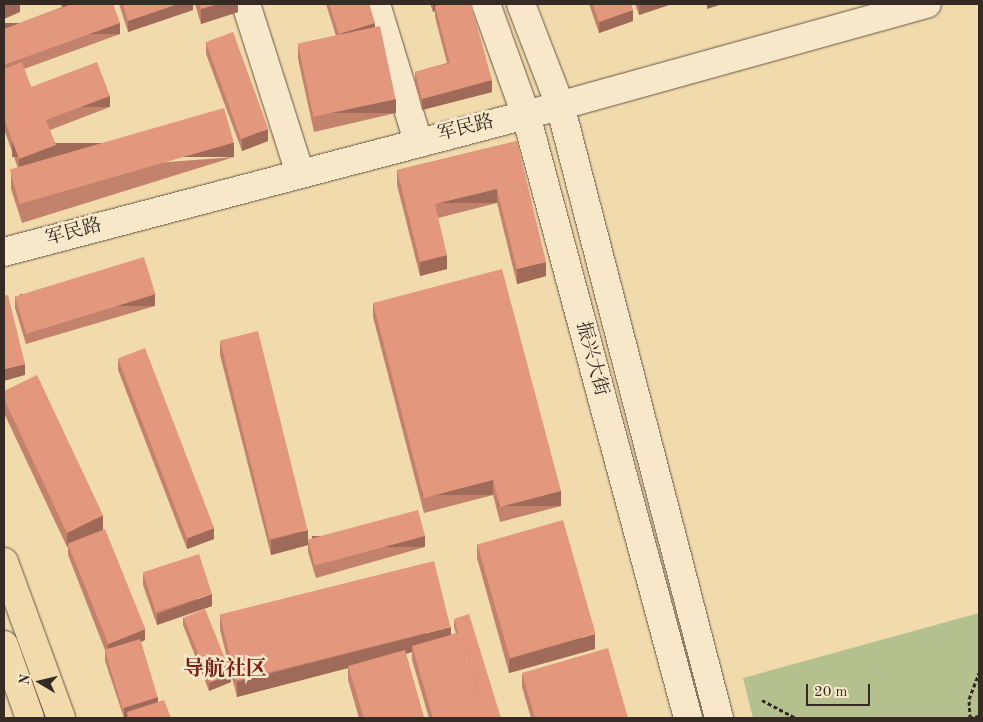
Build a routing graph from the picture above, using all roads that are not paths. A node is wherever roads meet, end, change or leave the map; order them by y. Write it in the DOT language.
graph roads {
  1 [pos="246,4"];
  2 [pos="376,4"];
  3 [pos="486,4"];
  4 [pos="521,4"];
  5 [pos="927,4"];
  6 [pos="560,105"];
  7 [pos="526,115"];
  8 [pos="418,141"];
  9 [pos="300,173"];
  10 [pos="4,252"];
  11 [pos="4,562"];
  12 [pos="32,640"];
  13 [pos="4,649"];
  14 [pos="30,718"];
  15 [pos="61,718"];
  16 [pos="688,718"];
  17 [pos="719,718"];
  1 -- 9 [label="street"];
  2 -- 8 [label="street"];
  3 -- 7 [label="street, 振兴大街"];
  4 -- 6 [label="street, 振兴大街"];
  5 -- 6 [label="street, 军民路"];
  6 -- 7 [label="street, 军民路"];
  6 -- 17 [label="street, 振兴大街"];
  7 -- 8 [label="street, 军民路"];
  7 -- 16 [label="street, 振兴大街"];
  8 -- 9 [label="street, 军民路"];
  9 -- 10 [label="street, 军民路"];
  11 -- 12 [label="main road"];
  12 -- 13 [label="street"];
  12 -- 15 [label="main road"];
  13 -- 14 [label="main road"];
}
